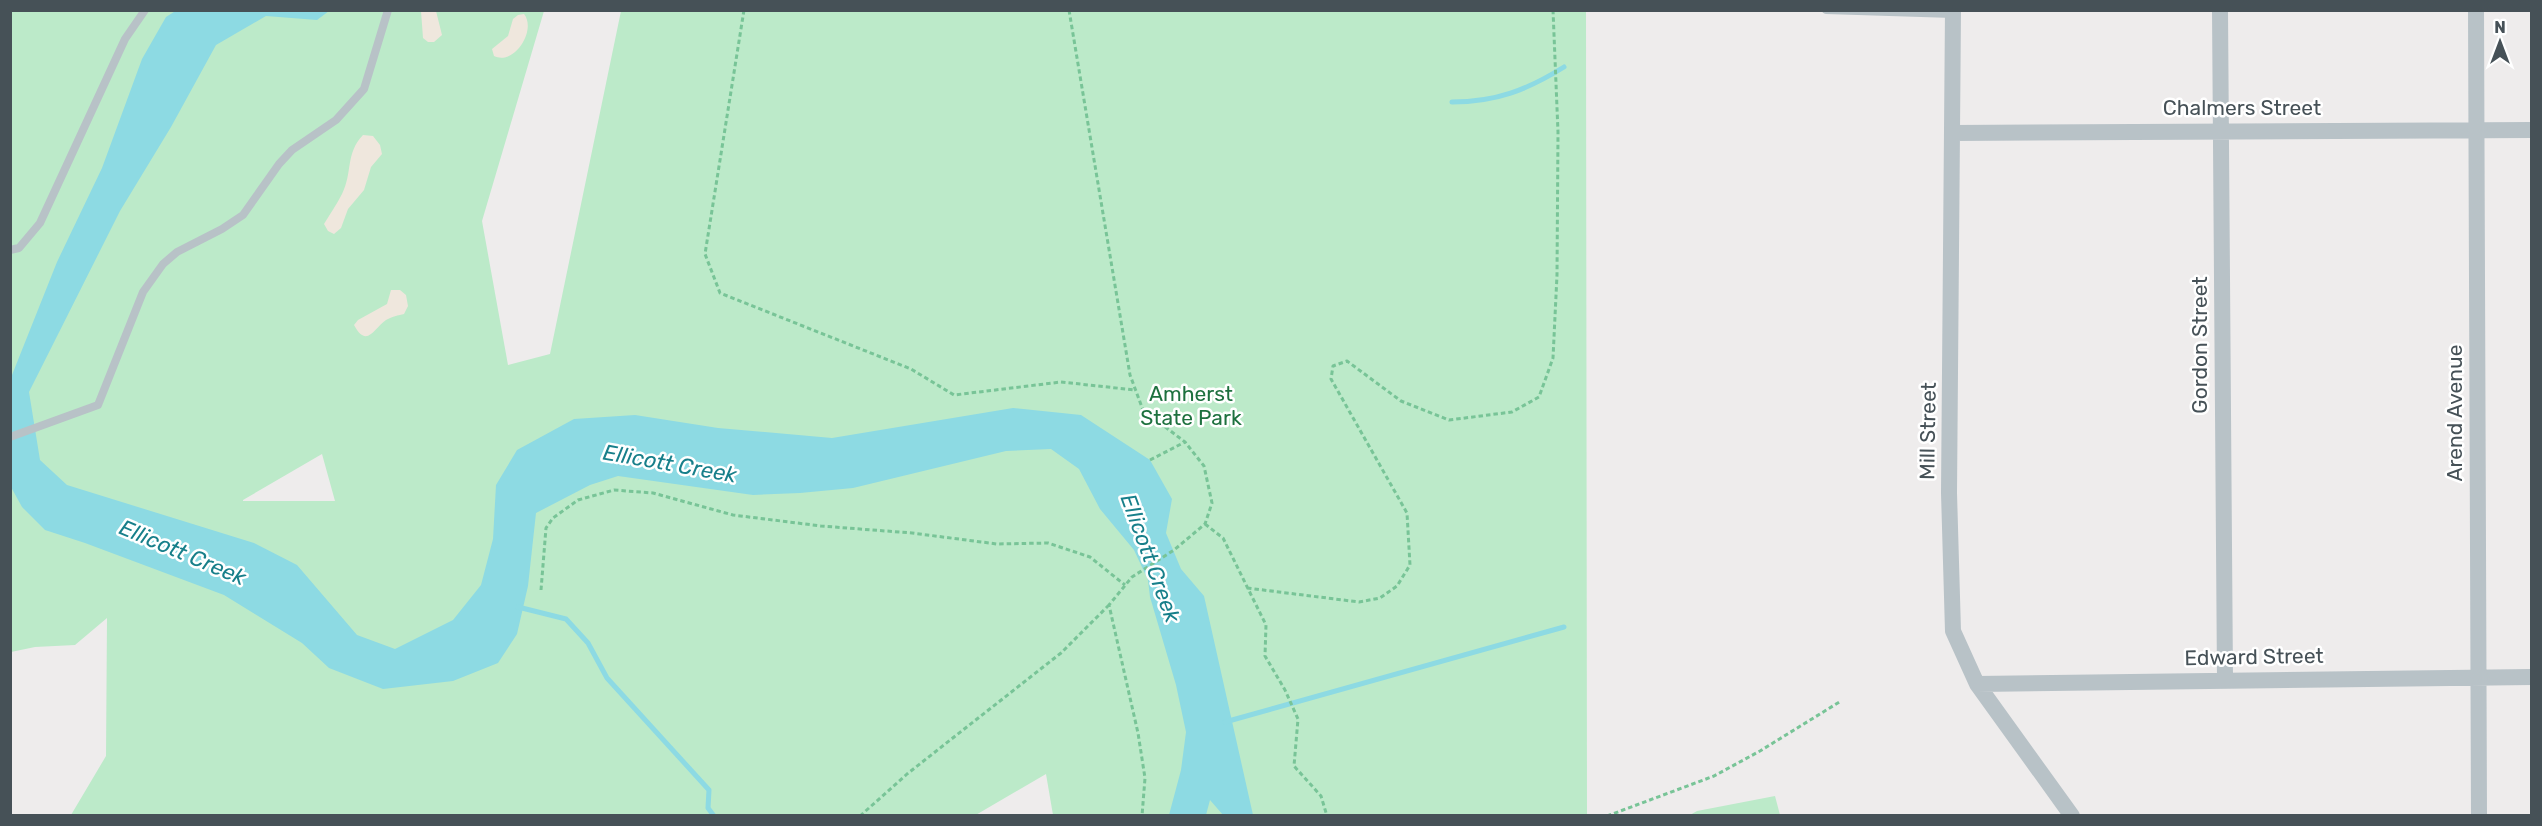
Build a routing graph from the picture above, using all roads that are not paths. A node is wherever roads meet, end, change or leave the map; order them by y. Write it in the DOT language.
graph roads {
  1 [pos="145,10"];
  2 [pos="388,10"];
  3 [pos="1826,10"];
  4 [pos="2220,10"];
  5 [pos="2476,10"];
  6 [pos="1953,12"];
  7 [pos="2532,129"];
  8 [pos="2476,130"];
  9 [pos="2221,131"];
  10 [pos="1953,133"];
  11 [pos="10,250"];
  12 [pos="10,437"];
  13 [pos="2478,677"];
  14 [pos="2532,677"];
  15 [pos="2225,680"];
  16 [pos="1977,684"];
  17 [pos="2072,816"];
  18 [pos="2479,816"];
  1 -- 11 [label="lane"];
  2 -- 12 [label="lane"];
  3 -- 6 [label="lane"];
  4 -- 9 [label="street, Gordon Street"];
  5 -- 8 [label="street, Arend Avenue"];
  6 -- 10 [label="street, Mill Street"];
  7 -- 8 [label="street, Chalmers Street"];
  8 -- 9 [label="street, Chalmers Street"];
  8 -- 13 [label="street, Arend Avenue"];
  9 -- 10 [label="street, Chalmers Street"];
  9 -- 15 [label="street, Gordon Street"];
  10 -- 16 [label="street, Mill Street"];
  13 -- 14 [label="street, Edward Street"];
  13 -- 15 [label="street, Edward Street"];
  13 -- 18 [label="street, Arend Avenue"];
  15 -- 16 [label="street, Edward Street"];
  16 -- 17 [label="street, Mill Street"];
}
